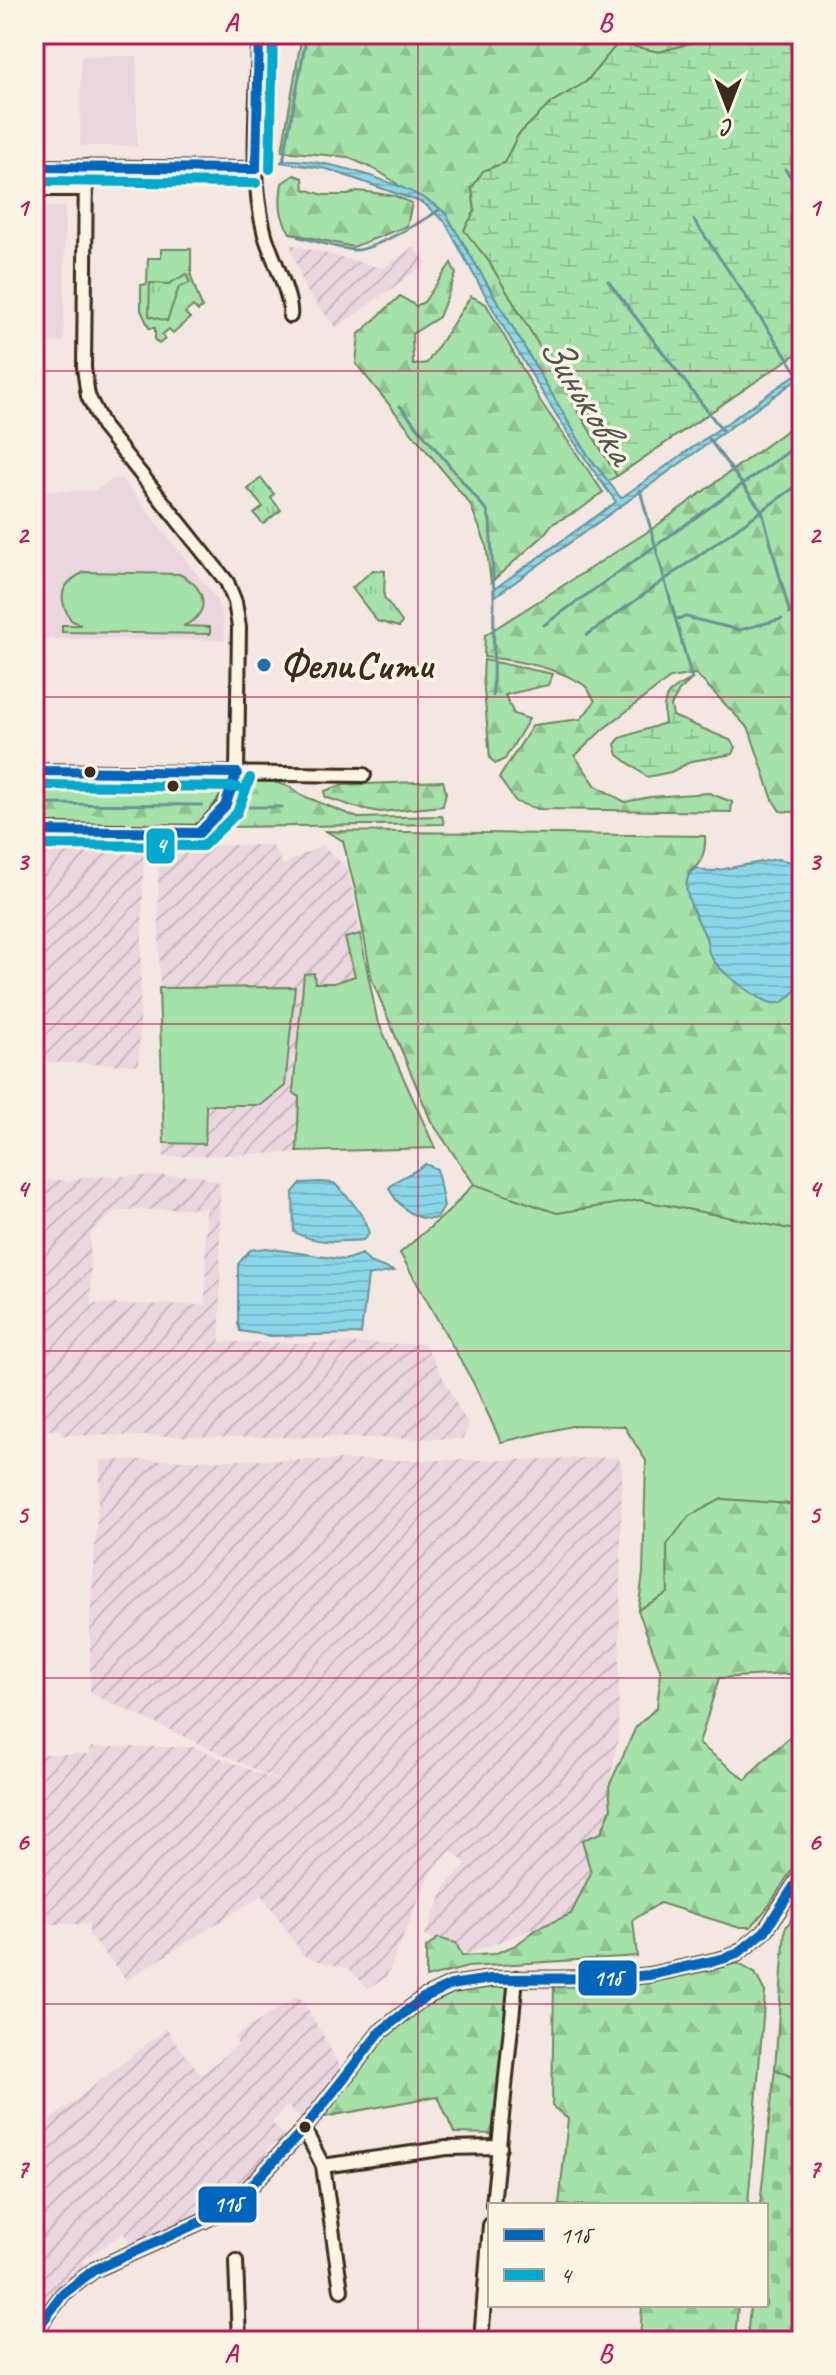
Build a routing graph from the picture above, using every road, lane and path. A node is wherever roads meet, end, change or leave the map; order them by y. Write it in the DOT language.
graph roads {
  1 [pos="259,34"];
  2 [pos="34,167"];
  3 [pos="86,167"];
  4 [pos="256,169"];
  5 [pos="34,189"];
  6 [pos="85,189"];
  7 [pos="290,316"];
  8 [pos="34,771"];
  9 [pos="237,773"];
  10 [pos="364,775"];
  11 [pos="34,831"];
  12 [pos="802,1874"];
  13 [pos="516,1978"];
  14 [pos="304,2129"];
  15 [pos="500,2147"];
  16 [pos="323,2166"];
  17 [pos="493,2203"];
  18 [pos="488,2251"];
  19 [pos="236,2261"];
  20 [pos="341,2290"];
  21 [pos="34,2333"];
  22 [pos="239,2341"];
  23 [pos="481,2341"];
  1 -- 4 [label="street"];
  2 -- 3 [label="street"];
  3 -- 4 [label="street"];
  3 -- 6 [label="street"];
  4 -- 7 [label="street"];
  5 -- 6 [label="street"];
  6 -- 9 [label="street"];
  8 -- 9 [label="street"];
  9 -- 10 [label="street"];
  9 -- 11 [label="street"];
  12 -- 13 [label="street"];
  13 -- 14 [label="street"];
  13 -- 15 [label="street"];
  14 -- 16 [label="street"];
  14 -- 21 [label="street"];
  15 -- 16 [label="street"];
  15 -- 17 [label="street"];
  16 -- 20 [label="street"];
  18 -- 23 [label="street"];
  19 -- 22 [label="street"];
}
